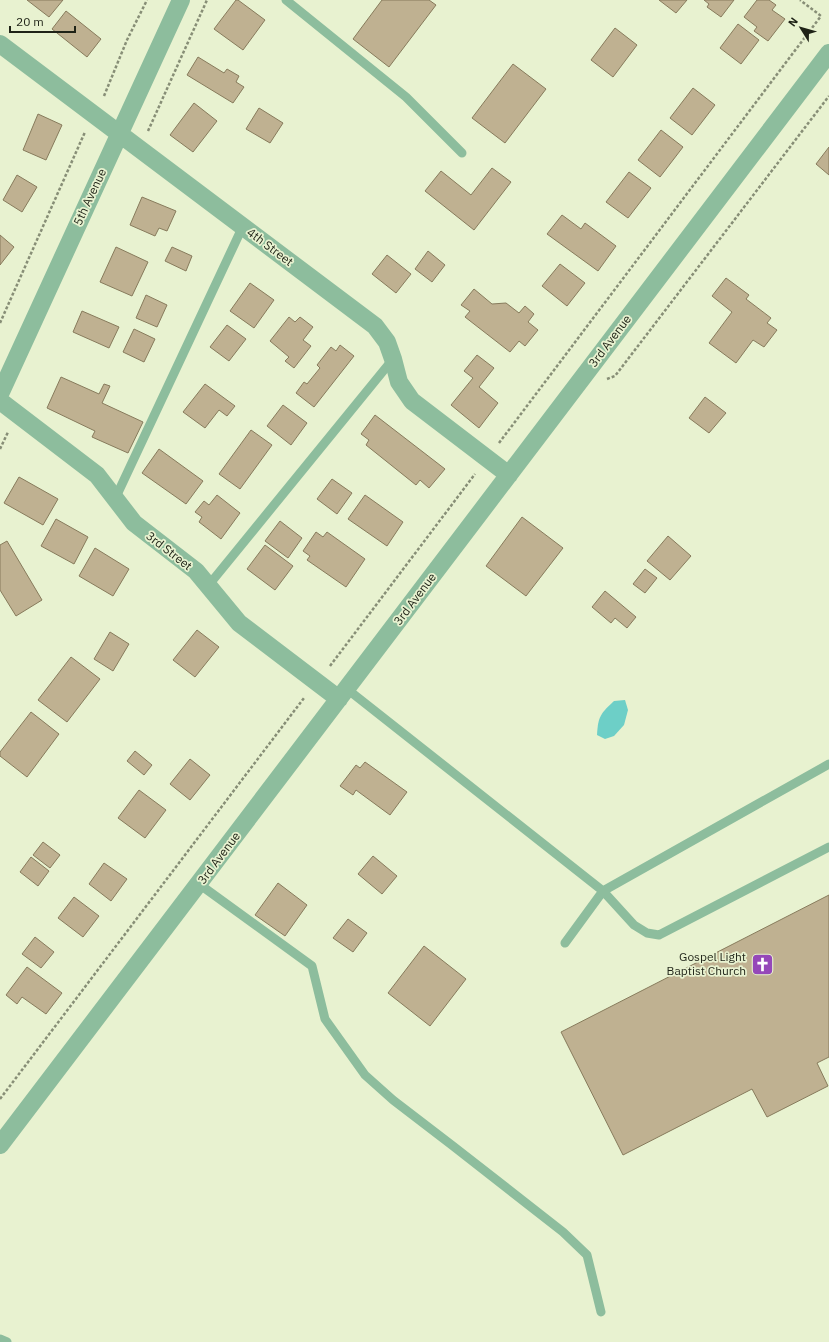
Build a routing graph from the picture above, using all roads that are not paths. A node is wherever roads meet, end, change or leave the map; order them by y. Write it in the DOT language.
graph roads {
  1 [pos="181,0"];
  2 [pos="286,0"];
  3 [pos="0,44"];
  4 [pos="829,53"];
  5 [pos="119,133"];
  6 [pos="462,153"];
  7 [pos="243,226"];
  8 [pos="393,360"];
  9 [pos="0,394"];
  10 [pos="0,401"];
  11 [pos="509,475"];
  12 [pos="115,499"];
  13 [pos="208,586"];
  14 [pos="343,694"];
  15 [pos="829,764"];
  16 [pos="829,847"];
  17 [pos="199,884"];
  18 [pos="603,891"];
  19 [pos="565,943"];
  20 [pos="0,1145"];
  21 [pos="601,1312"];
  22 [pos="0,1339"];
  23 [pos="7,1342"];
  1 -- 5 [label="street, 5th Avenue"];
  2 -- 6 [label="lane"];
  3 -- 5 [label="street, 4th Street"];
  4 -- 11 [label="street, 3rd Avenue"];
  5 -- 7 [label="street, 4th Street"];
  5 -- 9 [label="street, 5th Avenue"];
  7 -- 8 [label="street, 4th Street"];
  7 -- 12 [label="lane"];
  8 -- 11 [label="street, 4th Street"];
  8 -- 13 [label="lane"];
  10 -- 12 [label="street, 3rd Street"];
  11 -- 14 [label="street, 3rd Avenue"];
  12 -- 13 [label="street, 3rd Street"];
  13 -- 14 [label="street, 3rd Street"];
  14 -- 17 [label="street, 3rd Avenue"];
  14 -- 18 [label="lane"];
  15 -- 18 [label="lane"];
  16 -- 18 [label="lane"];
  17 -- 20 [label="street, 3rd Avenue"];
  17 -- 21 [label="lane"];
  18 -- 19 [label="lane"];
  22 -- 23 [label="lane"];
}
